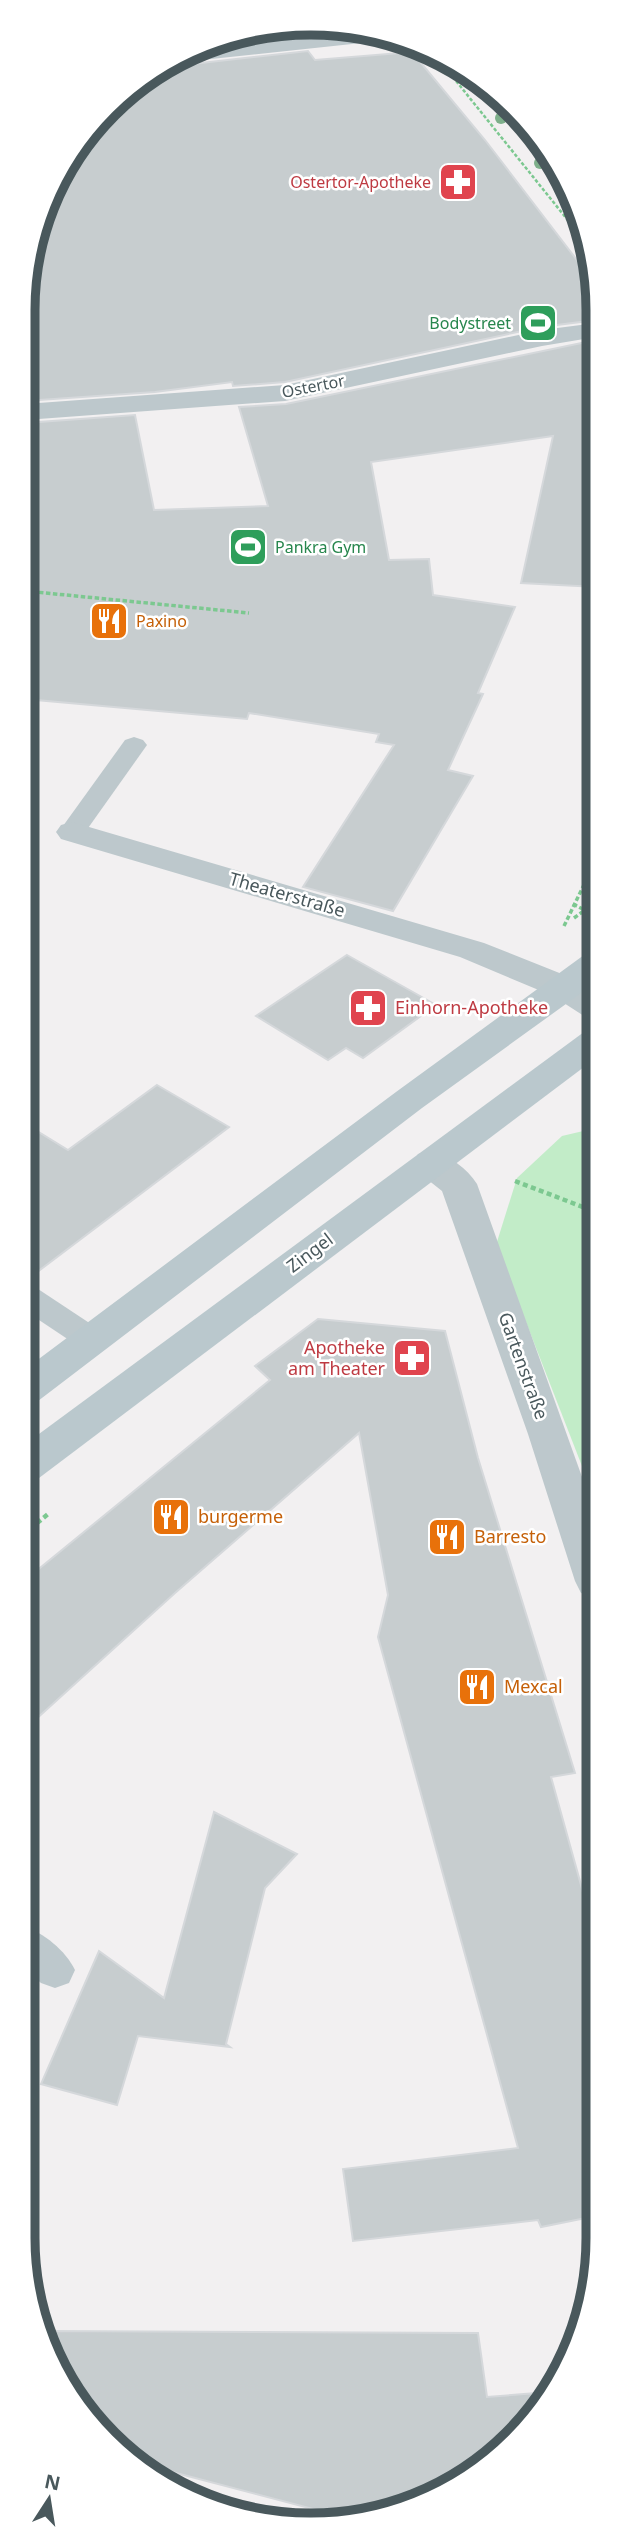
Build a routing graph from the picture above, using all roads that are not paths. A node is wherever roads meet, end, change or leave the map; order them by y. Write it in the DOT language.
graph roads {
  1 [pos="351,38"];
  2 [pos="218,51"];
  3 [pos="586,331"];
  4 [pos="35,411"];
  5 [pos="134,745"];
  6 [pos="72,832"];
  7 [pos="586,971"];
  8 [pos="565,988"];
  9 [pos="586,1002"];
  10 [pos="586,1047"];
  11 [pos="431,1163"];
  12 [pos="35,1302"];
  13 [pos="92,1340"];
  14 [pos="35,1383"];
  15 [pos="35,1459"];
  16 [pos="586,1550"];
  17 [pos="35,1953"];
  18 [pos="55,1970"];
  1 -- 2 [label="street"];
  3 -- 4 [label="street, Ostertor"];
  5 -- 6 [label="lane, Theaterstraße"];
  6 -- 8 [label="street, Theaterstraße"];
  7 -- 8 [label="main road"];
  8 -- 9 [label="street, Theaterstraße"];
  8 -- 13 [label="main road"];
  10 -- 11 [label="main road, Zingel"];
  11 -- 15 [label="main road, Zingel"];
  11 -- 16 [label="street, Gartenstraße"];
  12 -- 13 [label="lane"];
  13 -- 14 [label="main road"];
  17 -- 18 [label="lane"];
}
